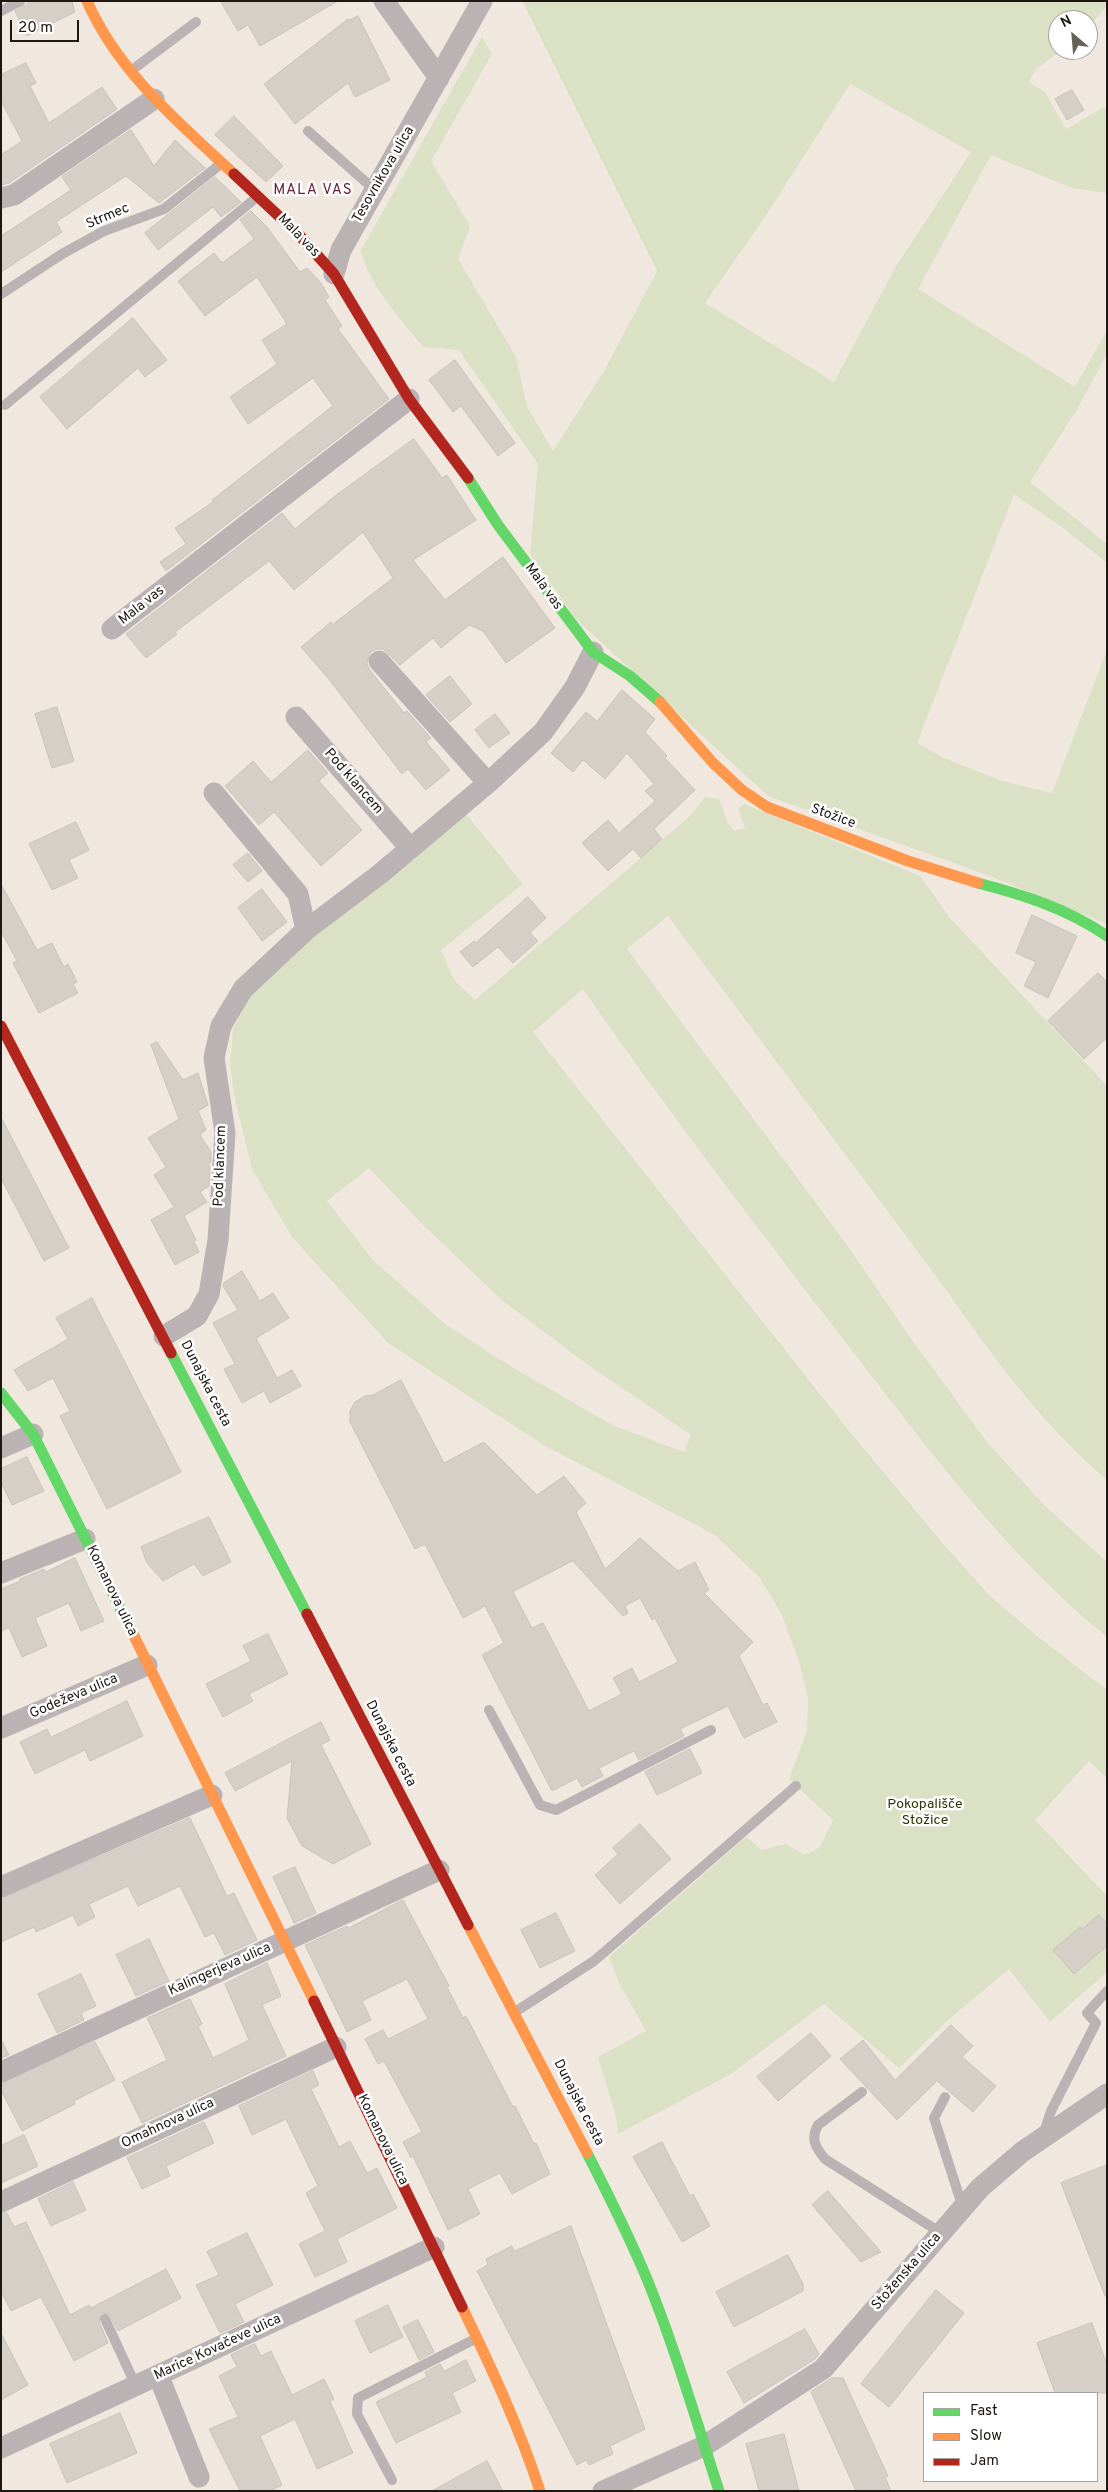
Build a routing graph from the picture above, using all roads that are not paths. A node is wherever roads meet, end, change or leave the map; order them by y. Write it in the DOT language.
graph roads {
  1 [pos="20,1"];
  2 [pos="87,1"];
  3 [pos="384,1"];
  4 [pos="482,1"];
  5 [pos="1,11"];
  6 [pos="196,22"];
  7 [pos="131,71"];
  8 [pos="438,78"];
  9 [pos="154,99"];
  10 [pos="308,131"];
  11 [pos="222,162"];
  12 [pos="376,191"];
  13 [pos="258,196"];
  14 [pos="1,198"];
  15 [pos="334,274"];
  16 [pos="1,294"];
  17 [pos="409,399"];
  18 [pos="6,406"];
  19 [pos="112,629"];
  20 [pos="593,652"];
  21 [pos="379,661"];
  22 [pos="296,717"];
  23 [pos="488,784"];
  24 [pos="214,793"];
  25 [pos="410,848"];
  26 [pos="306,930"];
  27 [pos="1107,936"];
  28 [pos="1,1026"];
  29 [pos="164,1336"];
  30 [pos="1,1392"];
  31 [pos="33,1434"];
  32 [pos="1,1448"];
  33 [pos="86,1539"];
  34 [pos="1,1573"];
  35 [pos="147,1666"];
  36 [pos="489,1710"];
  37 [pos="1,1728"];
  38 [pos="711,1730"];
  39 [pos="796,1786"];
  40 [pos="212,1795"];
  41 [pos="439,1870"];
  42 [pos="1,1887"];
  43 [pos="285,1940"];
  44 [pos="1107,1991"];
  45 [pos="514,2012"];
  46 [pos="336,2046"];
  47 [pos="1,2072"];
  48 [pos="862,2092"];
  49 [pos="1107,2094"];
  50 [pos="945,2097"];
  51 [pos="1043,2136"];
  52 [pos="1,2202"];
  53 [pos="963,2208"];
  54 [pos="941,2233"];
  55 [pos="434,2247"];
  56 [pos="105,2319"];
  57 [pos="476,2339"];
  58 [pos="158,2377"];
  59 [pos="136,2386"];
  60 [pos="704,2446"];
  61 [pos="1,2448"];
  62 [pos="199,2477"];
  63 [pos="392,2480"];
  64 [pos="540,2491"];
  65 [pos="603,2491"];
  66 [pos="719,2491"];
  1 -- 5 [label="lane"];
  2 -- 7 [label="street, Mala vas"];
  3 -- 8 [label="street"];
  4 -- 8 [label="street, Tesovnikova ulica"];
  6 -- 7 [label="lane"];
  7 -- 9 [label="street, Mala vas"];
  8 -- 12 [label="street, Tesovnikova ulica"];
  9 -- 11 [label="street, Mala vas"];
  9 -- 14 [label="street"];
  10 -- 12 [label="lane"];
  11 -- 13 [label="street, Mala vas"];
  11 -- 16 [label="lane, Strmec"];
  12 -- 15 [label="street, Tesovnikova ulica"];
  13 -- 15 [label="street, Mala vas"];
  13 -- 18 [label="lane"];
  15 -- 17 [label="street, Mala vas"];
  17 -- 19 [label="street, Mala vas"];
  17 -- 20 [label="street, Mala vas"];
  20 -- 23 [label="street, Pod klancem"];
  20 -- 27 [label="street, Stožice"];
  21 -- 23 [label="street"];
  22 -- 25 [label="street, Pod klancem"];
  23 -- 25 [label="street, Pod klancem"];
  24 -- 26 [label="street"];
  25 -- 26 [label="street, Pod klancem"];
  26 -- 29 [label="street, Pod klancem"];
  28 -- 29 [label="street, Dunajska cesta"];
  29 -- 41 [label="street, Dunajska cesta"];
  30 -- 31 [label="street, Komanova ulica"];
  31 -- 32 [label="street"];
  31 -- 33 [label="street, Komanova ulica"];
  33 -- 34 [label="street"];
  33 -- 35 [label="street, Komanova ulica"];
  35 -- 37 [label="street, Godeževa ulica"];
  35 -- 40 [label="street, Komanova ulica"];
  36 -- 38 [label="lane"];
  39 -- 45 [label="lane"];
  40 -- 42 [label="street"];
  40 -- 43 [label="street, Komanova ulica"];
  41 -- 43 [label="street, Kalingerjeva ulica"];
  41 -- 45 [label="street, Dunajska cesta"];
  43 -- 46 [label="street, Komanova ulica"];
  43 -- 47 [label="street, Kalingerjeva ulica"];
  44 -- 51 [label="lane"];
  45 -- 60 [label="street, Dunajska cesta"];
  46 -- 52 [label="street, Omahnova ulica"];
  46 -- 55 [label="street, Komanova ulica"];
  48 -- 54 [label="lane"];
  49 -- 51 [label="street, Stoženska ulica"];
  50 -- 53 [label="lane"];
  51 -- 53 [label="street, Stoženska ulica"];
  53 -- 54 [label="street, Stoženska ulica"];
  54 -- 60 [label="street, Stoženska ulica"];
  55 -- 57 [label="street, Komanova ulica"];
  55 -- 58 [label="street, Marice Kovačeve ulica"];
  56 -- 59 [label="lane"];
  57 -- 63 [label="lane"];
  57 -- 64 [label="street, Komanova ulica"];
  58 -- 59 [label="street, Marice Kovačeve ulica"];
  58 -- 62 [label="street"];
  59 -- 61 [label="street, Marice Kovačeve ulica"];
  60 -- 65 [label="street, Stoženska ulica"];
  60 -- 66 [label="street, Dunajska cesta"];
}
